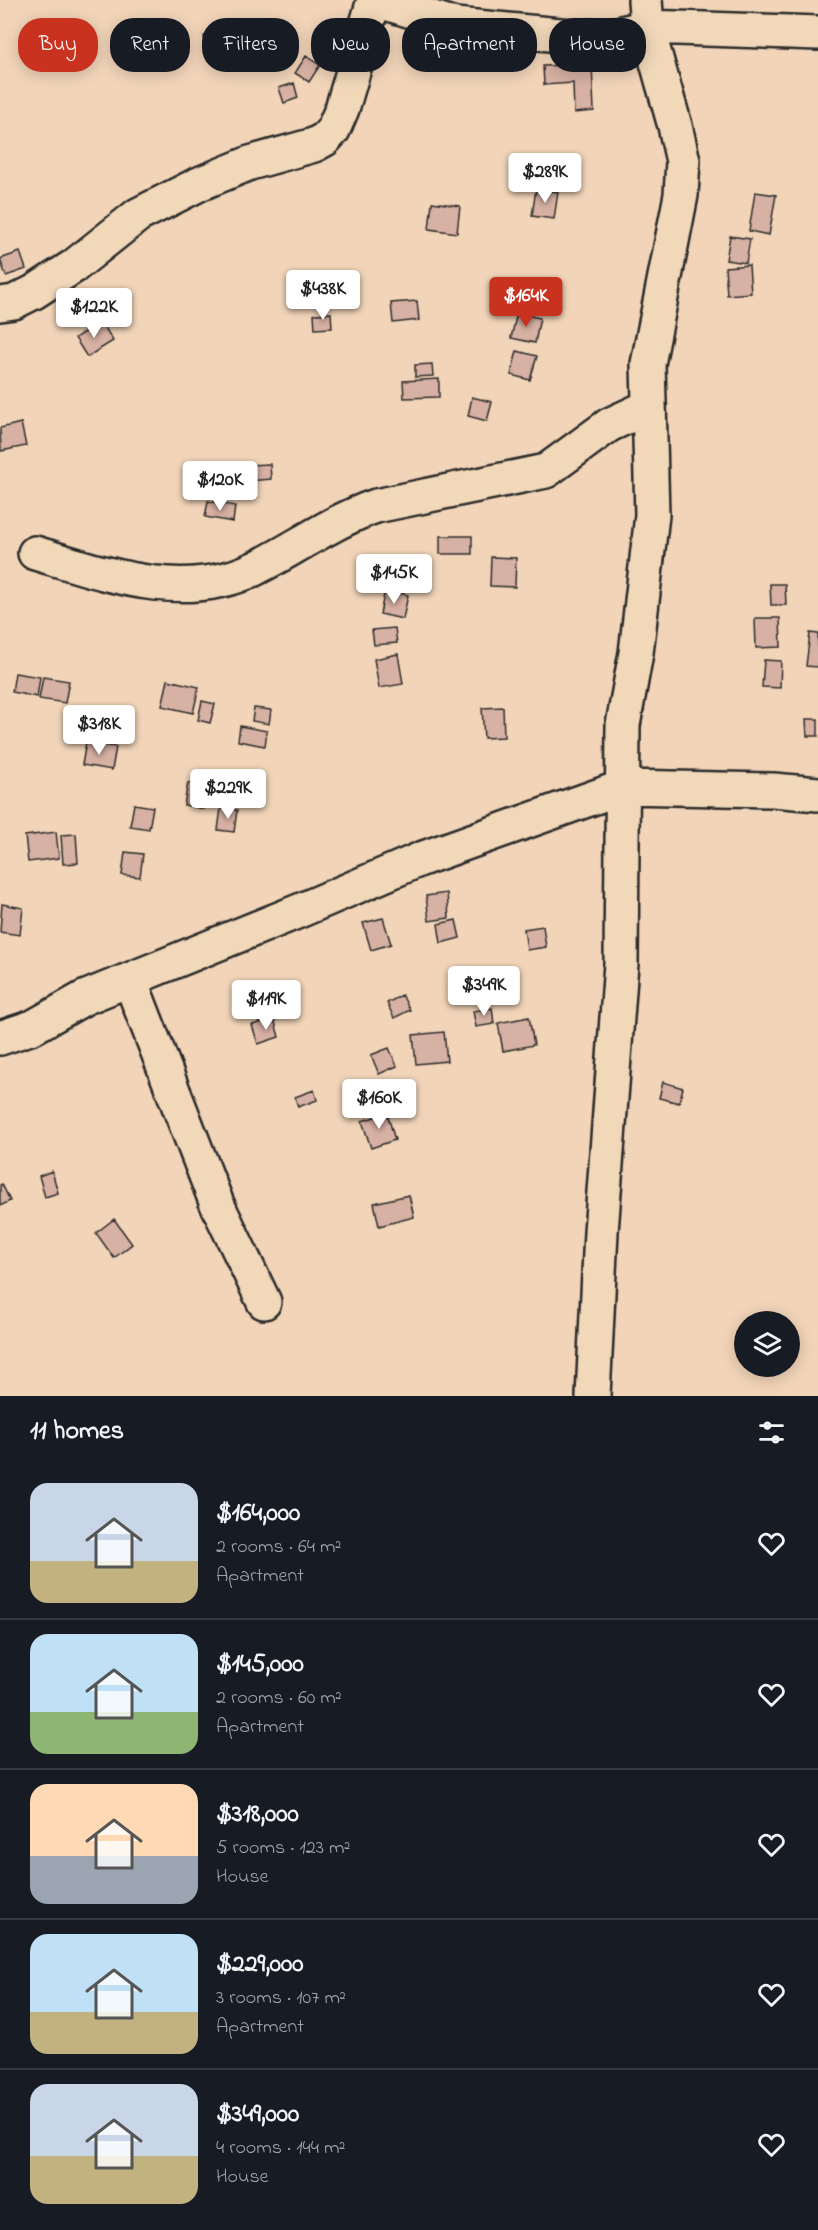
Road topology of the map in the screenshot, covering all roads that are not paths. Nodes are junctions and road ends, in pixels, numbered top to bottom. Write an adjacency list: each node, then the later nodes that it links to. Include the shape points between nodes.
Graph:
1 (375, 0): 2 (street, via 455,25 580,37 613,35); 4 (street, via 342,109 325,139 250,162 199,184 138,215 34,292)
2 (646, 14): 3 (street); 5 (street, via 683,161 681,195 648,364)
3 (818, 33)
4 (0, 304)
5 (648, 407): 6 (street, via 609,425 546,471 353,513 252,570 220,581 195,586 162,584 116,577); 7 (street, via 652,515 636,653 623,725)
6 (35, 553)
7 (623, 787): 8 (street); 9 (street, via 421,859); 12 (street, via 621,964)
8 (818, 794)
9 (130, 980): 10 (street, via 84,998 33,1027); 11 (street, via 217,1204)
10 (0, 1038)
11 (264, 1302)
12 (593, 1396)

